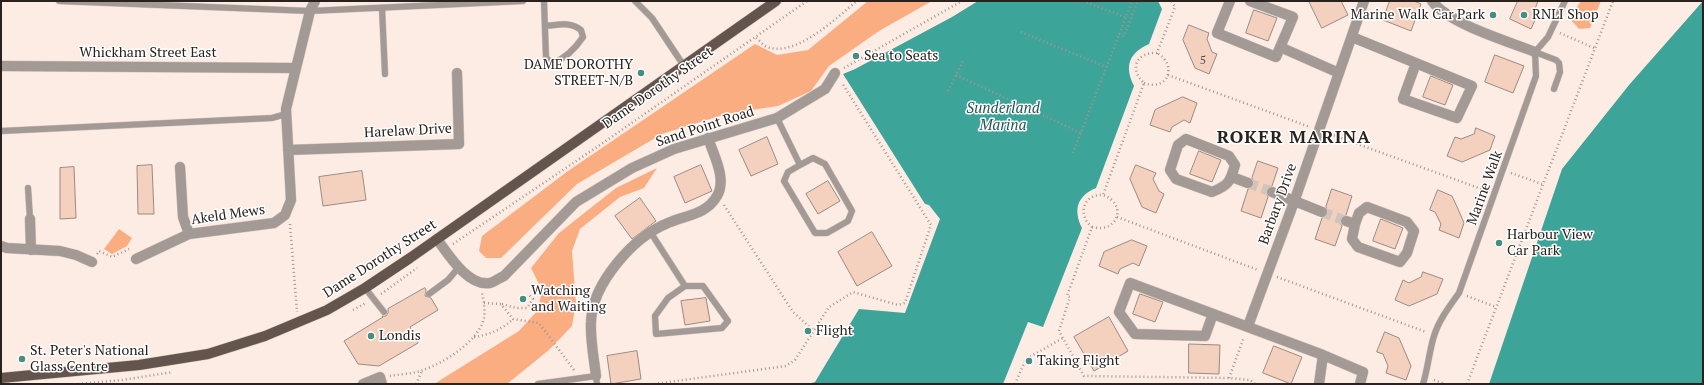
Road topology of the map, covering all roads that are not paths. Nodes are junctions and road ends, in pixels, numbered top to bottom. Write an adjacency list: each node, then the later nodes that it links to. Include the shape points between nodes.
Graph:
1 (59, 1): 13 (lane)
2 (315, 1): 13 (street, Akeld Mews)
3 (524, 1): 12 (lane)
4 (544, 1): 14 (lane)
5 (635, 1): 20 (lane, via 652,18)
6 (1230, 1): 16 (street, via 1217,33 1276,57)
7 (1250, 1): 16 (street, via 1293,17)
8 (1364, 1): 15 (street, Barbary Drive)
9 (1432, 1): 17 (street, via 1437,8 1461,22)
10 (1565, 1): 17 (lane, via 1552,30)
11 (773, 2): 20 (main road, Dame Dorothy Street)
12 (382, 8): 13 (lane); 25 (lane)
13 (310, 11): 21 (street, Akeld Mews)
14 (545, 26): 14 (lane, via 566,23 575,25 581,30 583,38 570,54 553,63 546,58)
15 (1352, 37): 18 (street); 24 (street, Barbary Drive)
16 (1280, 47): 24 (street)
17 (1534, 52): 26 (lane, via 1559,63 1560,72); 64 (lane, Marine Walk, via 1536,76 1459,293 1443,315 1434,335)
18 (1416, 63): 18 (street, via 1472,86 1457,118 1403,99)
19 (1, 66): 21 (street, Whickham Street East)
20 (684, 66): 44 (main road, Dame Dorothy Street)
21 (295, 68): 27 (street, Akeld Mews)
22 (457, 73): 31 (street, Harelaw Drive, via 459,144)
23 (835, 73): 28 (street, Sand Point Road, via 825,89)
24 (1339, 73): 38 (street, Barbary Drive)
25 (385, 74)
26 (1554, 89)
27 (286, 114): 29 (lane, via 272,118); 31 (street, Akeld Mews)
28 (777, 118): 30 (street, Sand Point Road); 32 (lane)
29 (1, 131)
30 (708, 138): 43 (street, via 719,168 721,183 718,195 711,205 699,213 667,223); 49 (street, Sand Point Road, via 674,149 632,168 576,202 504,276 491,283 480,283)
31 (288, 150): 42 (street, Akeld Mews, via 291,200 285,214 274,223)
32 (800, 165): 32 (lane, via 813,158 825,164 852,211 848,222 827,234 815,233 784,181 788,172)
33 (180, 167): 42 (street, via 183,217)
34 (1232, 177): 34 (street, via 1225,186 1212,192 1176,179 1170,170 1178,145 1186,140 1229,156 1235,164); 35 (street)
35 (1248, 183)
36 (28, 188): 40 (lane)
37 (1272, 192): 38 (street)
38 (1294, 202): 39 (street); 55 (street, Barbary Drive)
39 (1322, 212)
40 (30, 219): 46 (street)
41 (1351, 222): 41 (street, via 1367,207 1407,222 1414,231 1407,253 1400,262 1358,248 1352,239)
42 (189, 234): 47 (street, Akeld Mews)
43 (651, 234): 50 (lane); 58 (street, via 631,247 616,264 597,295 590,322)
44 (437, 239): 49 (street); 51 (main road, Dame Dorothy Street)
45 (1, 246): 46 (street)
46 (31, 250): 48 (street, via 60,251)
47 (136, 259)
48 (92, 262)
49 (459, 267): 52 (lane, via 448,280)
50 (685, 286): 50 (lane, via 703,286 728,321 722,328 656,334 655,316 668,298)
51 (365, 288): 53 (lane); 57 (main road, Dame Dorothy Street, via 327,310 265,336 208,354 139,365)
52 (429, 294)
53 (384, 312)
54 (1213, 314): 54 (street, via 1205,336 1135,334 1120,312 1130,283); 55 (street)
55 (1248, 326): 56 (street)
56 (1323, 355): 62 (street); 63 (street, via 1363,372)
57 (1, 378)
58 (597, 380): 61 (lane, via 581,378)
59 (381, 381): 60 (street)
60 (363, 384)
61 (538, 384)
62 (1319, 384)
63 (1360, 384)
64 (1423, 384)

